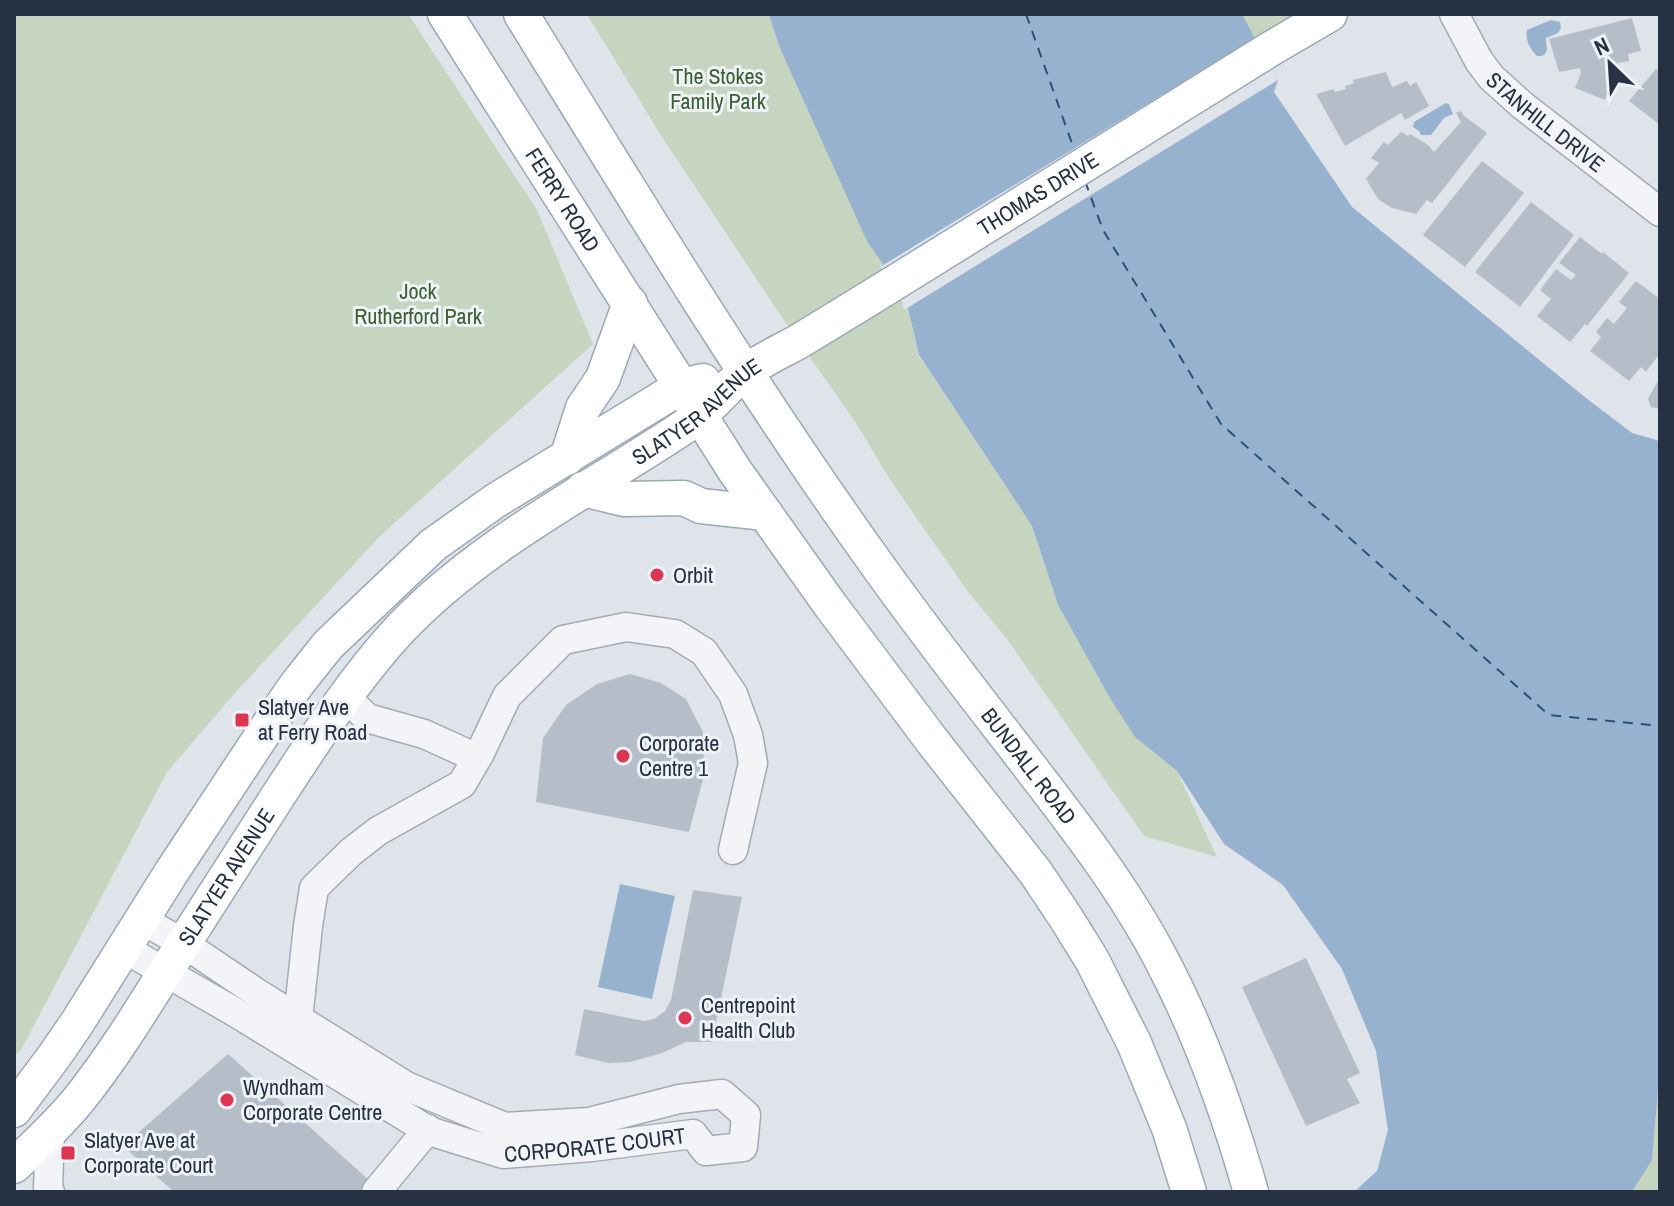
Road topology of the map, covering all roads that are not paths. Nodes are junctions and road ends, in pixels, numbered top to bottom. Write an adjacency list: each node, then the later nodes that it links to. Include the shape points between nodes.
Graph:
1 (445, 14): 6 (main road, FERRY ROAD)
2 (521, 14): 7 (main road)
3 (1330, 14): 7 (main road, THOMAS DRIVE)
4 (1454, 14): 5 (street, STANHILL DRIVE, via 1491,77)
5 (1660, 212)
6 (630, 303): 8 (main road, FERRY ROAD); 10 (main road, via 603,378 583,408)
7 (744, 373): 8 (main road, SLATYER AVENUE); 9 (main road, SLATYER AVENUE); 27 (main road, BUNDALL ROAD, via 871,557 1071,819 1134,912 1192,1024)
8 (682, 386): 9 (main road); 10 (main road, SLATYER AVENUE)
9 (700, 416): 11 (main road, SLATYER AVENUE); 12 (main road)
10 (567, 458): 16 (main road, SLATYER AVENUE, via 433,545 328,645 270,723)
11 (583, 489): 12 (main road, via 624,499 684,498 701,506); 13 (main road, SLATYER AVENUE, via 445,587 367,666)
12 (765, 513): 26 (main road, via 1036,873 1079,939 1134,1043)
13 (345, 696): 14 (street, via 367,718 424,734); 17 (main road, SLATYER AVENUE)
14 (477, 758): 15 (street, via 507,696 563,640 626,627 675,634 704,652 733,694 748,735 753,763); 19 (street, via 462,784 378,831 314,888)
15 (733, 850)
16 (134, 934): 17 (street, CORPORATE COURT); 18 (street, CORPORATE COURT); 20 (main road, SLATYER AVENUE)
17 (183, 943): 18 (main road, SLATYER AVENUE); 19 (street, CORPORATE COURT)
18 (166, 973): 21 (street, CORPORATE COURT); 22 (main road, SLATYER AVENUE, via 80,1099)
19 (298, 1019): 21 (street, CORPORATE COURT, via 406,1086 505,1127 589,1122 722,1094 746,1115 743,1147 706,1151 693,1134 503,1154)
20 (14, 1110)
21 (428, 1129): 25 (street)
22 (50, 1133): 23 (main road, SLATYER AVENUE); 24 (street)
23 (14, 1166)
24 (50, 1192)
25 (376, 1192)
26 (1189, 1192)
27 (1251, 1192)

